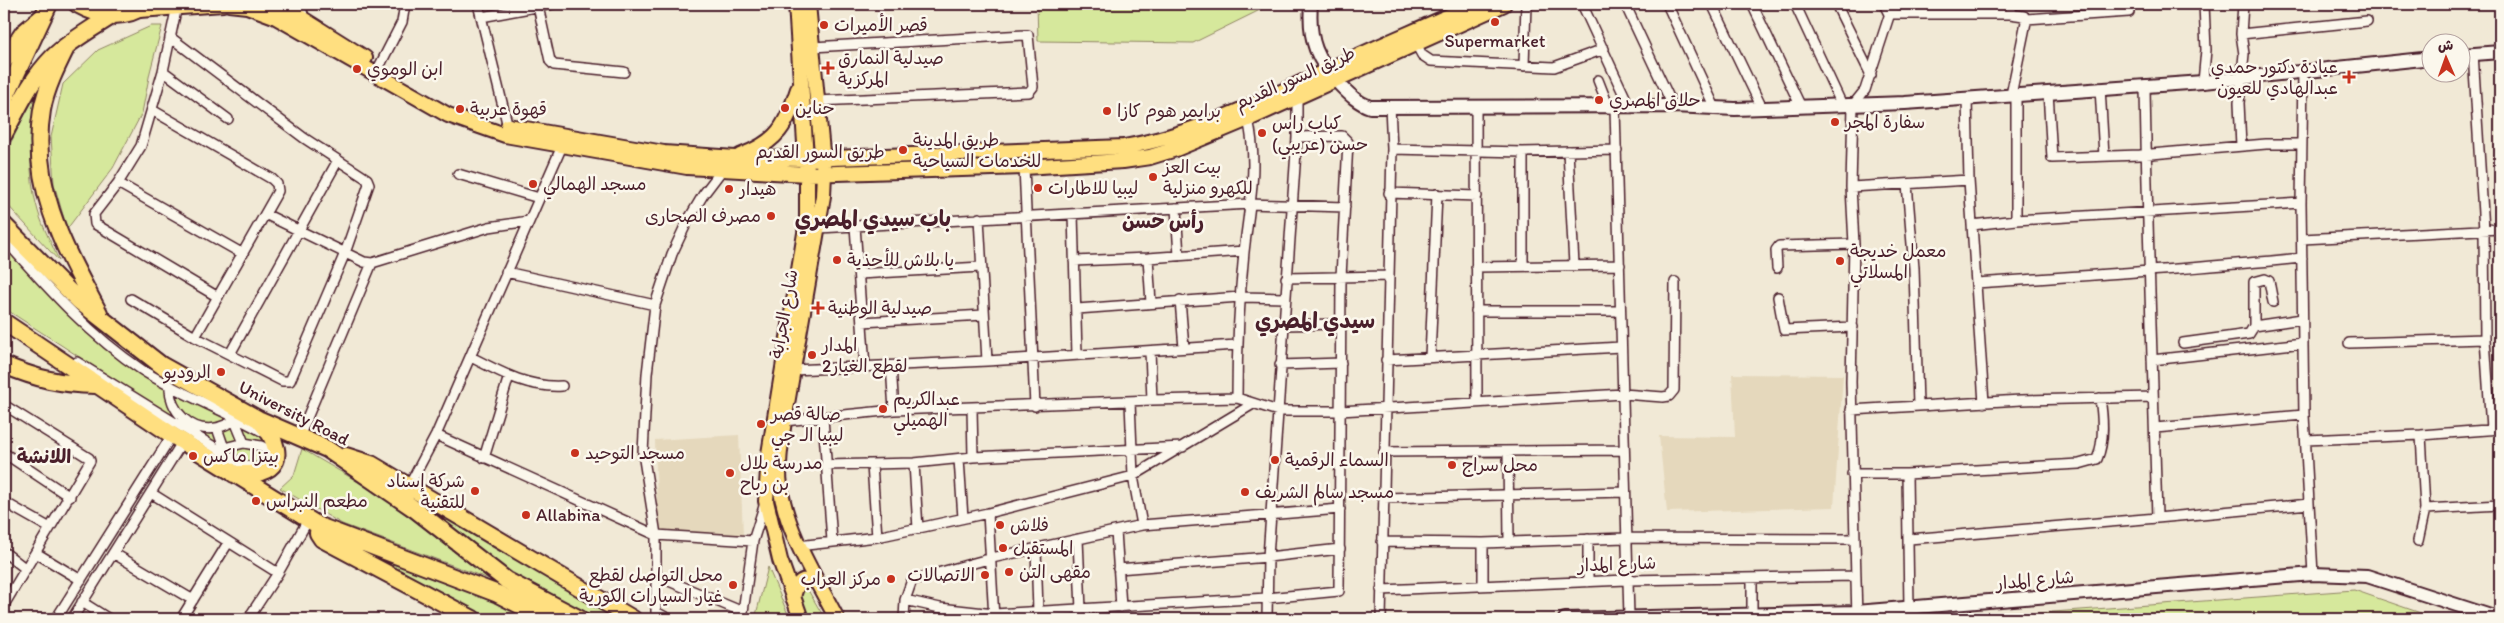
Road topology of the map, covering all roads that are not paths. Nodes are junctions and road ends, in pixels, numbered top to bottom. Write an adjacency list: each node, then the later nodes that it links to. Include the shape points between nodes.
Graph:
1 (78, 4): 34 (highway, via 91,12)
2 (224, 4): 27 (main road)
3 (229, 4): 38 (main road, طريق السور القديم, via 261,10)
4 (279, 4): 38 (main road, طريق السور القديم)
5 (300, 4): 38 (street)
6 (405, 4): 50 (street, via 402,22)
7 (478, 4): 35 (street)
8 (552, 4): 28 (street)
9 (796, 4): 58 (main road, شارع الجرابة)
10 (808, 4): 43 (main road, شارع الجرابة)
11 (1312, 4): 54 (street, via 1316,52)
12 (1472, 4): 54 (main road, طريق السور القديم)
13 (1504, 4): 41 (main road, طريق السور القديم)
14 (1526, 4): 49 (street)
15 (1582, 4): 44 (street)
16 (1625, 4): 72 (street)
17 (1667, 4): 76 (street)
18 (1712, 4): 77 (street)
19 (1752, 4): 73 (street)
20 (1795, 4): 69 (street)
21 (1836, 4): 55 (street)
22 (1884, 4): 32 (street)
23 (1893, 4): 32 (street)
24 (2012, 4): 33 (street)
25 (2204, 4): 59 (street, via 2206,50)
26 (2243, 4): 39 (street)
27 (177, 6): 29 (main road); 40 (street)
28 (538, 6): 35 (street); 52 (street, via 550,61 554,65)
29 (143, 7): 34 (highway)
30 (47, 10): 48 (highway, via 23,33); 65 (highway)
31 (2129, 12): 36 (street)
32 (1889, 14): 33 (street); 55 (street)
33 (2010, 14): 36 (street)
34 (113, 15): 42 (highway)
35 (481, 17): 81 (street)
36 (2026, 19): 64 (street)
37 (2367, 22): 39 (street)
38 (301, 24): 50 (main road, طريق السور القديم); 85 (main road, طريق السور القديم, via 448,115 504,135)
39 (2241, 34): 56 (street)
40 (170, 37): 51 (street); 97 (street)
41 (1416, 44): 49 (street, via 1431,61); 54 (main road, طريق السور القديم)
42 (67, 46): 82 (highway, via 42,70); 169 (highway, via 42,110 41,165 45,192 60,238)
43 (812, 48): 68 (main road, شارع الجرابة); 68 (street, via 1024,34 1028,35 1033,87 1029,92)
44 (1604, 49): 49 (street, via 1554,67); 75 (street)
45 (2500, 52): 46 (street)
46 (2472, 54)
47 (2422, 59): 53 (street)
48 (4, 61)
49 (1524, 66)
50 (379, 67): 81 (main road, طريق السور القديم, via 449,108)
51 (163, 71): 78 (street); 79 (street)
52 (624, 72)
53 (2303, 72): 56 (street); 84 (street)
54 (1331, 75): 66 (main road, طريق السور القديم); 70 (street, via 1363,105); 96 (main road, طريق السور القديم, via 1153,142 1091,149)
55 (1871, 75): 69 (street, via 1865,90)
56 (2242, 77): 59 (street); 86 (street, via 2239,103)
57 (1598, 80): 74 (street)
58 (801, 82): 94 (main road, via 785,124 777,135 766,144); 95 (main road, شارع الجرابة)
59 (2203, 82): 61 (street)
60 (2470, 82): 129 (street)
61 (2144, 85): 62 (street); 92 (street)
62 (2100, 88): 63 (street); 93 (street)
63 (2048, 92): 64 (street); 93 (street, via 2052,158)
64 (2013, 95): 67 (street); 121 (street)
65 (5, 97)
66 (1297, 97): 80 (main road, طريق السور القديم); 83 (street)
67 (1967, 99): 69 (street); 103 (street)
68 (816, 101): 96 (main road, شارع الجرابة)
69 (1847, 105): 73 (street); 106 (street)
70 (1390, 106): 71 (street); 87 (street)
71 (1476, 106): 74 (street); 89 (street)
72 (1673, 106): 75 (street); 76 (street)
73 (1801, 107): 77 (street)
74 (1612, 108): 75 (street); 88 (street)
75 (1630, 108)
76 (1715, 108): 77 (street)
77 (1762, 108)
78 (152, 110): 104 (street, via 141,146); 117 (street, via 272,179 278,191)
79 (228, 118)
80 (1248, 119): 98 (main road, طريق السور القديم, via 1150,157); 112 (street, via 1255,154)
81 (508, 127): 94 (main road, طريق السور القديم, via 664,153)
82 (4, 134)
83 (1297, 137): 113 (street); 114 (street, via 1346,138)
84 (2302, 144): 86 (street); 111 (street)
85 (562, 146): 99 (main road, طريق السور القديم); 110 (street)
86 (2241, 146): 92 (street)
87 (1392, 149): 89 (street); 107 (street)
88 (1617, 150): 91 (street); 143 (street)
89 (1476, 151): 90 (street); 109 (street)
90 (1523, 152): 91 (street); 141 (street)
91 (1568, 152): 142 (street)
92 (2146, 154): 93 (street); 116 (street)
93 (2104, 156)
94 (735, 158): 95 (main road, طريق السور القديم)
95 (806, 159): 96 (main road, طريق السور القديم); 101 (main road, شارع الجرابة)
96 (823, 159): 102 (main road, شارع الجرابة)
97 (337, 162): 128 (street); 134 (street, via 369,182)
98 (1024, 167): 102 (main road, طريق السور القديم); 119 (street)
99 (722, 170): 101 (main road, طريق السور القديم); 163 (street, via 687,222)
100 (458, 174): 110 (street)
101 (807, 174): 102 (main road, طريق السور القديم); 262 (main road, شارع الجرابة, via 807,221 769,454)
102 (824, 174): 126 (main road, شارع الجرابة)
103 (1969, 180): 105 (street); 124 (street)
104 (118, 183): 135 (street); 156 (street, via 94,214 95,224)
105 (1907, 184): 106 (street); 216 (street, via 1914,268)
106 (1851, 187): 132 (street)
107 (1390, 193): 108 (street); 150 (street)
108 (1438, 194): 109 (street); 190 (street)
109 (1476, 196): 145 (street)
110 (539, 198): 122 (street)
111 (2301, 203): 116 (street); 131 (street)
112 (1250, 204): 113 (street); 115 (street); 133 (street)
113 (1292, 206): 114 (street); 152 (street)
114 (1345, 207): 151 (street)
115 (1176, 208): 118 (street); 136 (street)
116 (2149, 212): 121 (street); 148 (street)
117 (266, 214): 128 (street); 135 (street)
118 (1073, 214): 119 (street); 139 (street)
119 (1026, 217): 120 (street); 191 (street)
120 (979, 218): 125 (street); 144 (street)
121 (2016, 220): 124 (street)
122 (529, 221): 140 (street, via 489,227); 147 (street)
123 (4, 225): 169 (highway, University Road, via 79,301)
124 (1972, 225): 154 (street)
125 (855, 226): 126 (street); 149 (street)
126 (819, 228): 200 (main road, شارع الجرابة)
127 (2500, 229): 129 (street)
128 (299, 230): 134 (street); 186 (street)
129 (2484, 230): 131 (street); 178 (street)
130 (4, 239): 203 (street, via 91,331 142,370)
131 (2302, 239): 138 (street)
132 (1854, 244): 146 (street, via 1780,246 1776,250); 176 (street)
133 (1244, 251): 136 (street); 155 (street)
134 (345, 253): 140 (street); 186 (street, via 290,381 282,382)
135 (243, 254): 156 (street)
136 (1179, 256): 137 (street)
137 (1148, 258): 139 (street); 162 (street)
138 (2302, 258): 148 (street); 170 (street)
139 (1074, 261): 164 (street)
140 (372, 263): 232 (street)
141 (1523, 265): 142 (street); 145 (street)
142 (1574, 265): 143 (street)
143 (1620, 265): 166 (street)
144 (981, 267): 149 (street); 168 (street)
145 (1476, 267): 165 (street)
146 (1777, 268)
147 (506, 272): 163 (street); 189 (street)
148 (2148, 272): 154 (street); 193 (street)
149 (859, 274): 172 (street)
150 (1387, 276): 151 (street); 192 (street)
151 (1341, 277): 152 (street); 173 (street)
152 (1286, 278): 158 (street)
153 (1675, 282): 205 (street, via 1674,390 1663,397)
154 (1976, 283): 212 (street)
155 (1240, 296): 158 (street); 160 (street); 182 (street)
156 (218, 297): 177 (street)
157 (131, 298): 177 (street)
158 (1284, 298): 174 (street)
159 (1778, 298): 176 (street, via 1784,330)
160 (1180, 300): 162 (street); 184 (street)
161 (2273, 302): 175 (street, via 2269,281 2254,282)
162 (1151, 303): 164 (street)
163 (655, 305): 277 (street, via 646,374 643,454)
164 (1077, 308): 188 (street)
165 (1476, 311): 166 (street); 187 (street)
166 (1620, 312): 183 (street)
167 (4, 313): 240 (street, via 50,345)
168 (984, 316): 172 (street); 194 (street)
169 (102, 318): 226 (highway, University Road, via 161,365)
170 (2302, 319): 175 (street); 181 (street)
171 (4, 322): 202 (highway)
172 (862, 322): 199 (street)
173 (1341, 324): 174 (street); 195 (street)
174 (1283, 325): 197 (street)
175 (2254, 326): 179 (street, via 2249,334)
176 (1853, 327): 220 (street)
177 (195, 337): 186 (street)
178 (2485, 339): 180 (street); 230 (street)
179 (2183, 343)
180 (2349, 343)
181 (2302, 344): 193 (street); 223 (street)
182 (1237, 345): 184 (street); 207 (street)
183 (1621, 347): 187 (street); 205 (street)
184 (1184, 348): 185 (street)
185 (1150, 350): 188 (street); 209 (street)
186 (230, 354)
187 (1476, 354): 190 (street); 210 (street)
188 (1077, 355): 191 (street)
189 (471, 357): 201 (street); 231 (street)
190 (1430, 357): 192 (street)
191 (1033, 358): 194 (street); 215 (street)
192 (1386, 360): 219 (street)
193 (2152, 360): 206 (street)
194 (987, 361): 198 (street)
195 (1341, 363): 197 (street); 222 (street)
196 (4, 365): 202 (highway, via 54,383)
197 (1280, 365): 221 (street)
198 (891, 366): 199 (street); 218 (street)
199 (865, 367): 200 (street)
200 (793, 370): 227 (main road, شارع الجرابة)
201 (508, 376): 204 (street, via 536,385); 247 (street)
202 (96, 385): 234 (highway)
203 (170, 386): 225 (street); 228 (street, via 171,398 183,419 201,427)
204 (562, 386)
205 (1623, 394): 210 (street); 241 (street)
206 (2153, 397): 208 (street); 229 (street)
207 (1236, 398): 209 (street); 213 (street)
208 (2100, 398): 212 (street); 254 (street, via 2103,416 2101,449 2096,459 2079,464)
209 (1152, 400): 211 (street)
210 (1477, 401): 219 (street)
211 (1130, 402): 215 (street); 239 (street)
212 (1984, 403): 216 (street)
213 (1253, 404): 221 (street); 237 (street)
214 (4, 405): 260 (street, via 90,459)
215 (1035, 406): 217 (street)
216 (1918, 406): 220 (street)
217 (972, 408): 218 (street); 246 (street)
218 (894, 410): 224 (street)
219 (1386, 410): 222 (street); 244 (street)
220 (1851, 410): 253 (street)
221 (1278, 411): 222 (street); 269 (street)
222 (1340, 411): 266 (street)
223 (2304, 415): 229 (street); 235 (street)
224 (823, 418): 227 (street); 250 (street)
225 (235, 420): 228 (street); 236 (street); 245 (street, via 268,436)
226 (258, 420): 232 (highway, University Road); 245 (highway, via 274,438)
227 (784, 421): 291 (main road, شارع الجرابة, via 780,484)
228 (217, 428): 240 (street)
229 (2155, 428): 271 (street)
230 (2496, 429): 233 (street)
231 (436, 435): 247 (street); 256 (street)
232 (299, 436): 238 (highway, University Road)
233 (2421, 436): 235 (street); 267 (street)
234 (177, 438): 252 (highway); 258 (street); 306 (street)
235 (2306, 440): 264 (street)
236 (244, 443): 240 (street); 245 (street, via 261,446)
237 (1186, 447): 239 (street); 255 (street)
238 (328, 449): 256 (highway, via 372,464); 335 (highway, University Road, via 416,510 506,580)
239 (1132, 449): 246 (street); 255 (street)
240 (223, 450): 245 (street, via 252,468 264,466)
241 (1624, 450): 242 (street); 257 (street)
242 (1508, 451): 244 (street); 259 (street)
243 (4, 452): 260 (street)
244 (1384, 452): 261 (street)
245 (275, 454): 252 (highway, via 271,466 262,472)
246 (973, 457): 248 (street)
247 (484, 458): 277 (street)
248 (959, 459): 249 (street); 270 (street)
249 (914, 463): 251 (street); 275 (street)
250 (826, 465): 251 (street); 284 (street)
251 (872, 465): 278 (street)
252 (234, 474): 272 (highway)
253 (1852, 474): 254 (street); 282 (street)
254 (1907, 474): 283 (street)
255 (1133, 476): 268 (street); 273 (street)
256 (409, 486): 336 (highway)
257 (1625, 492): 259 (street); 279 (street)
258 (151, 494): 289 (street); 296 (street)
259 (1509, 494): 261 (street); 288 (street)
260 (70, 497): 274 (street)
261 (1383, 498): 287 (street)
262 (766, 501): 286 (street); 312 (main road, شارع الجرابة, via 772,532)
263 (4, 502): 274 (street)
264 (2309, 504): 271 (street); 302 (street)
265 (2500, 505): 267 (street)
266 (1340, 509): 269 (street); 293 (street)
267 (2425, 509): 285 (street)
268 (988, 513): 270 (street); 297 (street)
269 (1271, 515): 273 (street); 298 (street)
270 (963, 518): 275 (street)
271 (2157, 518): 283 (street)
272 (313, 523): 301 (street); 333 (highway, via 322,539); 334 (highway, via 498,594)
273 (1142, 525): 276 (street)
274 (50, 528): 295 (street)
275 (918, 529): 278 (street)
276 (1116, 531): 280 (street); 300 (street)
277 (656, 535): 286 (street); 303 (street)
278 (877, 537): 284 (street)
279 (1625, 538): 281 (street); 282 (street); 307 (street)
280 (1078, 539): 292 (street); 320 (street)
281 (1588, 539): 288 (street); 308 (street)
282 (1854, 539): 304 (street)
283 (1909, 540): 319 (street)
284 (832, 541): 291 (street)
285 (2418, 541)
286 (752, 542): 324 (street)
287 (1382, 542): 290 (street); 311 (street)
288 (1509, 542): 290 (street)
289 (228, 543): 301 (street); 314 (street)
290 (1483, 543): 310 (street)
291 (798, 546): 309 (main road, شارع الجرابة)
292 (1036, 548): 297 (street); 321 (street)
293 (1340, 549): 298 (street); 313 (street, via 1338,592)
294 (4, 552): 299 (street)
295 (36, 553): 299 (street); 306 (street)
296 (113, 553): 314 (street); 316 (street)
297 (992, 558): 315 (street, via 912,580); 326 (street)
298 (1268, 558): 300 (street); 313 (street)
299 (26, 569): 317 (street)
300 (1118, 569): 318 (street)
301 (278, 573): 332 (street)
302 (2313, 574): 319 (street, شارع المدار); 344 (street, شارع المدار, via 2367,576)
303 (657, 576): 323 (street); 324 (street)
304 (1856, 576): 305 (street, شارع المدار); 325 (street)
305 (1752, 578): 307 (street, شارع المدار); 322 (street)
306 (81, 580): 328 (street)
307 (1627, 580): 308 (street, شارع المدار); 327 (street)
308 (1588, 582): 310 (street, شارع المدار)
309 (818, 583): 312 (main road, via 803,579 797,584); 339 (main road, شارع الجرابة)
310 (1483, 585): 311 (street, شارع المدار)
311 (1381, 590): 342 (street)
312 (793, 598): 338 (main road, شارع الجرابة)
313 (1267, 598): 318 (street); 341 (street)
314 (193, 600): 331 (street)
315 (905, 600): 326 (street); 340 (street)
316 (82, 602): 329 (street); 330 (street)
317 (4, 603)
318 (1121, 607): 320 (street)
319 (1909, 608): 325 (street, شارع المدار)
320 (1081, 610): 321 (street)
321 (1038, 612): 326 (street)
322 (1752, 615): 325 (street, شارع المدار); 327 (street, شارع المدار)
323 (656, 616): 337 (street)
324 (742, 616)
325 (1856, 616)
326 (994, 617)
327 (1628, 617): 343 (street, شارع المدار)
328 (56, 619)
329 (72, 619)
330 (109, 619)
331 (181, 619)
332 (248, 619)
333 (472, 619)
334 (547, 619)
335 (580, 619)
336 (633, 619)
337 (669, 619)
338 (801, 619)
339 (837, 619)
340 (904, 619)
341 (1267, 619)
342 (1381, 619)
343 (1565, 619)
344 (2500, 619)

